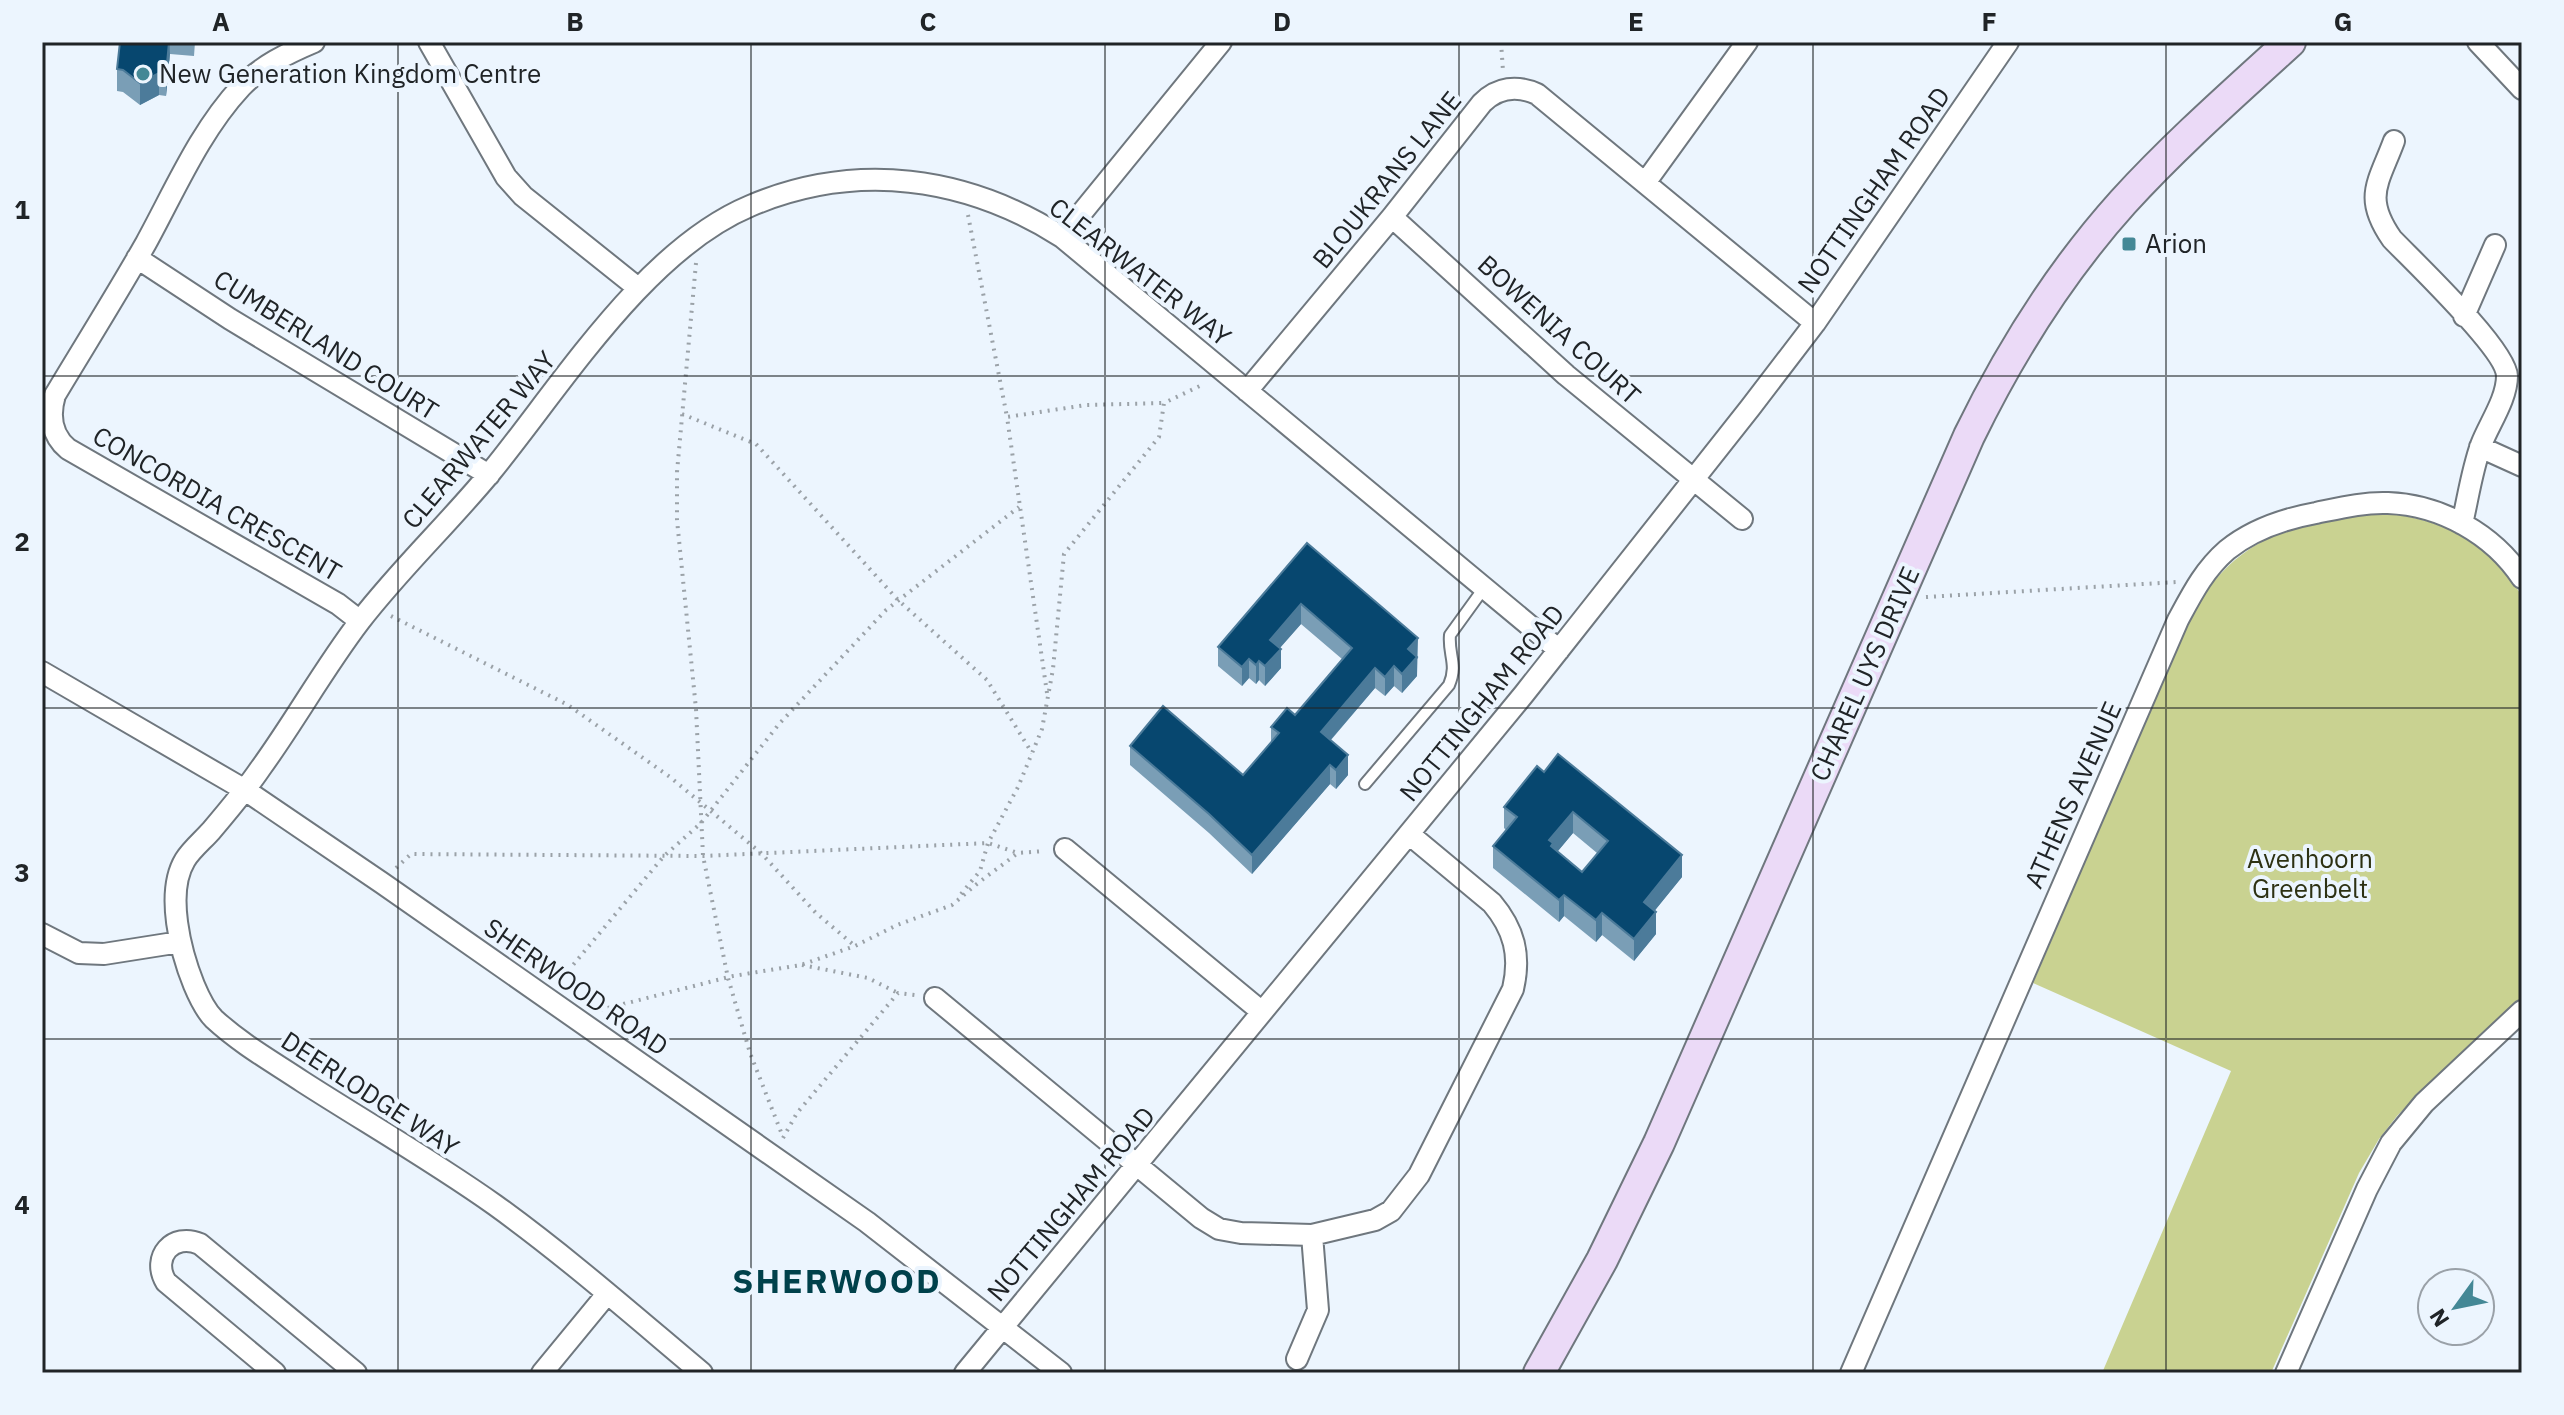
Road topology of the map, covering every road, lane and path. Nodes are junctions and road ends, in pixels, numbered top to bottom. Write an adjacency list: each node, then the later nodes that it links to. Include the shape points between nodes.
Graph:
1 (314, 42): 9 (street, CONCORDIA CRESCENT)
2 (429, 42): 20 (street, via 506,177)
3 (1221, 42): 17 (street)
4 (1501, 42): 10 (path)
5 (1747, 42): 13 (street)
6 (2008, 42): 22 (street, NOTTINGHAM ROAD)
7 (2290, 42): 40 (main road, CHAREL UYS DRIVE, via 2159,164 2052,291 1988,397)
8 (2478, 42): 11 (street)
9 (288, 47): 19 (street, CONCORDIA CRESCENT, via 243,84 209,127)
10 (1504, 89): 13 (street, via 1537,94); 15 (street, BLOUKRANS LANE, via 1482,103)
11 (2522, 89)
12 (2394, 141): 21 (street, via 2376,189 2380,222)
13 (1645, 183): 22 (street)
14 (973, 194): 16 (street, CLEARWATER WAY, via 895,180 822,183 748,206); 17 (street, CLEARWATER WAY); 29 (path, via 966,205)
15 (1392, 217): 26 (street, BLOUKRANS LANE); 33 (street, BOWENIA COURT, via 1566,375)
16 (698, 235): 20 (street, CLEARWATER WAY); 28 (path)
17 (1062, 237): 25 (street, CLEARWATER WAY)
18 (2495, 245): 21 (street)
19 (137, 258): 32 (street, CUMBERLAND COURT); 42 (street, CONCORDIA CRESCENT, via 55,395 51,417 59,439 68,449 338,604)
20 (638, 288): 32 (street, CLEARWATER WAY)
21 (2464, 316): 23 (street)
22 (1815, 323): 33 (street, NOTTINGHAM ROAD)
23 (2497, 352): 24 (street); 30 (street, via 2505,366 2505,390)
24 (2522, 360)
25 (1226, 373): 26 (street, CLEARWATER WAY); 27 (path)
26 (1247, 391): 39 (street, CLEARWATER WAY)
27 (1164, 403): 29 (path, via 1086,405); 45 (path, via 1159,437 1064,554)
28 (682, 414): 41 (path, via 756,444); 49 (path, via 677,520)
29 (1007, 417): 34 (path)
30 (2480, 447): 31 (street); 36 (street)
31 (2522, 466)
32 (489, 475): 42 (street, CLEARWATER WAY)
33 (1693, 480): 35 (street, BOWENIA COURT); 43 (street, NOTTINGHAM ROAD)
34 (1019, 507): 41 (path); 45 (path)
35 (1742, 519)
36 (2462, 524): 37 (street, ATHENS AVENUE, via 2489,541); 38 (street, ATHENS AVENUE, via 2424,509 2388,503 2300,516 2246,537)
37 (2522, 578)
38 (2199, 580): 40 (path); 86 (street, ATHENS AVENUE)
39 (1484, 588): 43 (street, CLEARWATER WAY); 47 (lane, via 1450,635 1454,666 1449,685)
40 (1898, 599): 85 (main road, CHAREL UYS DRIVE, via 1659,1143)
41 (898, 600): 46 (path, via 987,680); 50 (path, via 779,724)
42 (366, 614): 48 (street, CLEARWATER WAY); 49 (path, via 568,705)
43 (1559, 650): 52 (street, NOTTINGHAM ROAD)
44 (42, 672): 48 (street, SHERWOOD ROAD)
45 (1048, 697): 46 (path)
46 (1032, 753): 53 (path)
47 (1365, 784)
48 (245, 790): 59 (street, SHERWOOD ROAD); 62 (street, DEERLODGE WAY, via 183,862 176,895)
49 (701, 802): 50 (path); 51 (path)
50 (711, 810): 51 (path); 55 (path)
51 (701, 823): 57 (path); 58 (path)
52 (1409, 834): 71 (street, NOTTINGHAM ROAD); 75 (street, via 1502,915 1517,957 1513,989 1406,1194 1375,1220)
53 (988, 843): 55 (path); 56 (path); 60 (path, via 980,871)
54 (1065, 849): 56 (path); 71 (street)
55 (761, 853): 58 (path); 63 (path)
56 (1018, 853): 60 (path)
57 (664, 856): 58 (path); 59 (path, via 411,854); 68 (path)
58 (703, 856): 65 (path)
59 (382, 883): 68 (street, SHERWOOD ROAD)
60 (952, 905): 63 (path)
61 (42, 934): 62 (street, via 79,953)
62 (180, 942): 76 (street, DEERLODGE WAY, via 210,1016 490,1202)
63 (855, 946): 64 (path)
64 (801, 965): 65 (path); 66 (path, via 868,978)
65 (728, 978): 70 (path); 72 (path)
66 (898, 993): 67 (path); 72 (path, via 797,1113)
67 (935, 998): 74 (street)
68 (548, 999): 73 (street, SHERWOOD ROAD)
69 (2522, 1011): 87 (street, via 2424,1103 2391,1143)
70 (594, 1012)
71 (1262, 1012): 74 (street, NOTTINGHAM ROAD)
72 (783, 1138): 73 (path)
73 (771, 1155): 77 (street, SHERWOOD ROAD)
74 (1137, 1164): 75 (street, via 1219,1229); 77 (street, NOTTINGHAM ROAD)
75 (1312, 1235): 78 (street, via 1318,1310)
76 (607, 1294): 81 (street); 82 (street, DEERLODGE WAY)
77 (1003, 1327): 83 (street, NOTTINGHAM ROAD); 84 (street, SHERWOOD ROAD)
78 (1297, 1359)
79 (275, 1373): 80 (street, via 166,1282 160,1268 169,1246 184,1240 200,1244)
80 (356, 1373)
81 (542, 1373)
82 (702, 1373)
83 (965, 1373)
84 (1061, 1373)
85 (1539, 1373)
86 (1851, 1373)
87 (2286, 1373)

